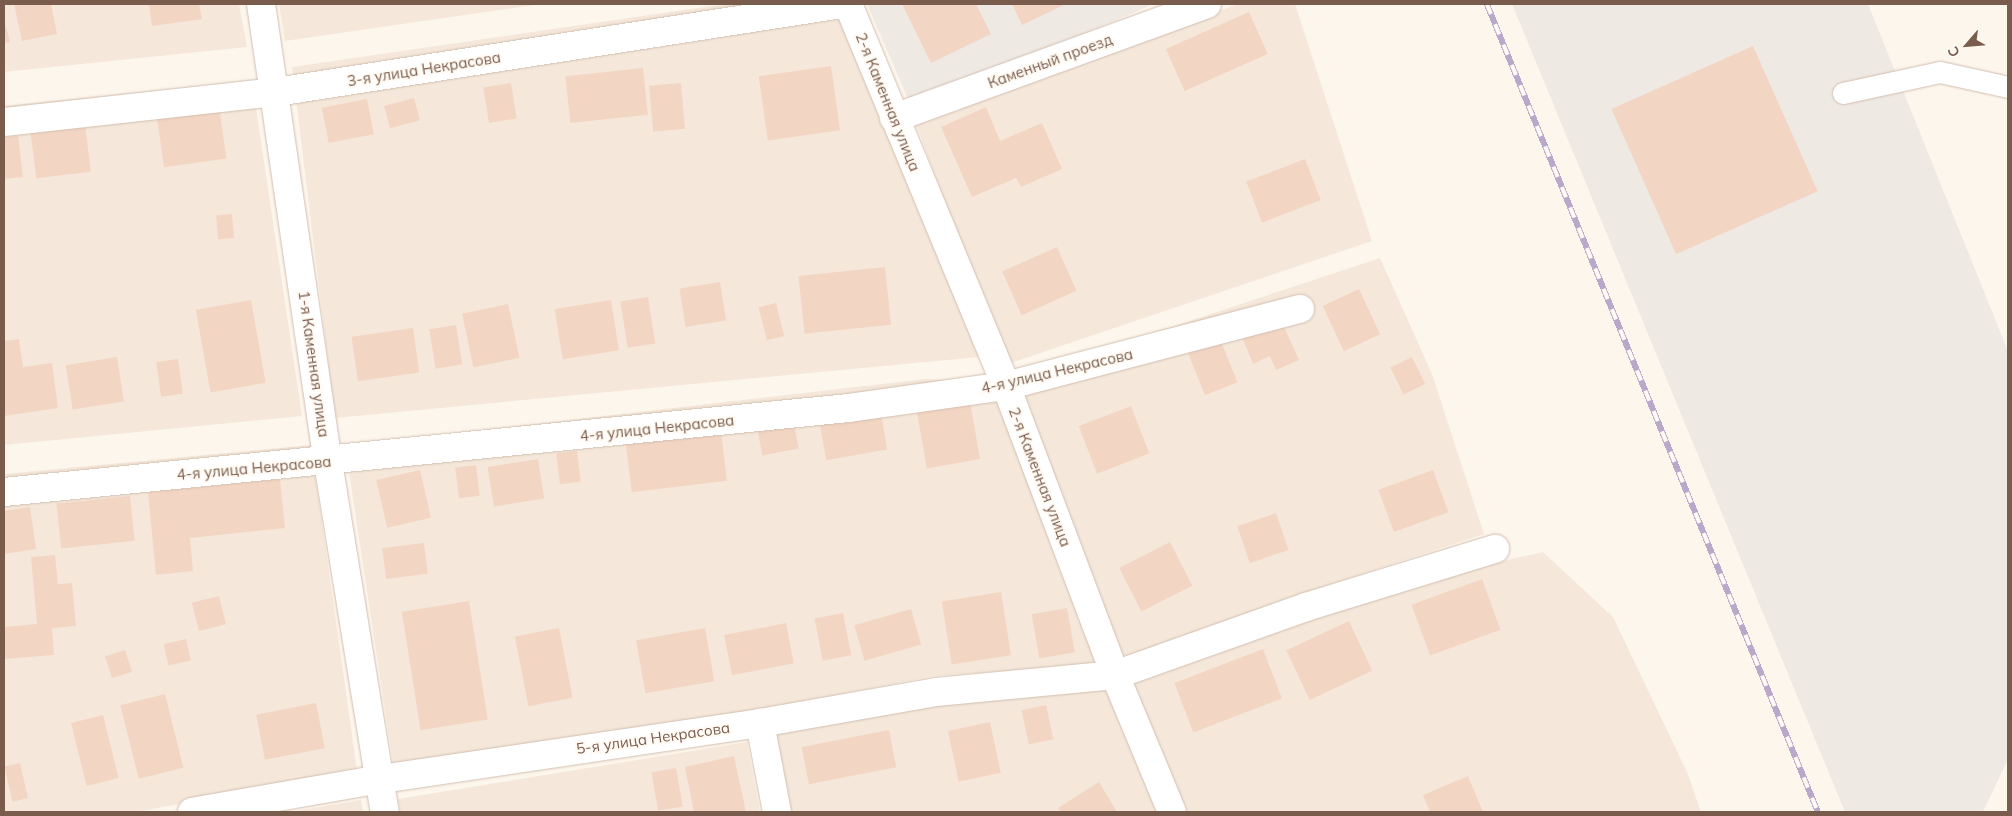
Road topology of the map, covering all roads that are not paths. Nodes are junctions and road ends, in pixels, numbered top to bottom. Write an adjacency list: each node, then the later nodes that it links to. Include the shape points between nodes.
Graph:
1 (261, 4): 6 (street, 1-я Каменная улица)
2 (842, 4): 6 (street, 3-я улица Некрасова)
3 (848, 4): 8 (street, 2-я Каменная улица)
4 (1207, 4): 8 (street, Каменный проезд)
5 (2008, 87): 7 (lane, via 1940,72)
6 (276, 92): 9 (street, 3-я улица Некрасова); 12 (street, 1-я Каменная улица)
7 (1843, 93)
8 (894, 118): 11 (street, 2-я Каменная улица)
9 (4, 122)
10 (1300, 309): 11 (street, 4-я улица Некрасова)
11 (1006, 386): 12 (street, 4-я улица Некрасова, via 849,408); 15 (street, 2-я Каменная улица)
12 (328, 462): 13 (street, 4-я улица Некрасова); 17 (street, 1-я Каменная улица)
13 (4, 492)
14 (1495, 549): 15 (street, 5-я улица Некрасова, via 1306,607)
15 (1115, 675): 16 (street, 5-я улица Некрасова, via 936,692); 21 (street, 2-я Каменная улица)
16 (760, 722): 17 (street, 5-я улица Некрасова); 20 (street)
17 (381, 779): 18 (street, 5-я улица Некрасова); 19 (street, 1-я Каменная улица)
18 (192, 812)
19 (385, 812)
20 (777, 812)
21 (1172, 812)

